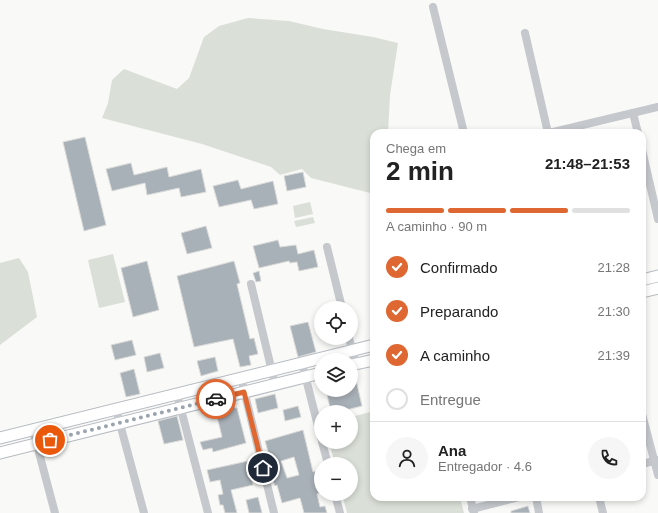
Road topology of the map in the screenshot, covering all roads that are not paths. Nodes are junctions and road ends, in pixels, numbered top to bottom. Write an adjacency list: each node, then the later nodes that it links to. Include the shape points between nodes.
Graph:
1 (433, 7): 5 (street)
2 (525, 33): 6 (street)
3 (658, 107): 4 (street)
4 (633, 113): 7 (street); 8 (street)
5 (463, 129)
6 (547, 129)
7 (565, 129)
8 (637, 129)
9 (646, 167): 10 (street)
10 (658, 219)
11 (327, 247): 17 (street)
12 (658, 276): 13 (street)
13 (646, 278)
14 (251, 284): 25 (street)
15 (658, 288): 16 (street)
16 (646, 291)
17 (340, 301)
18 (351, 345): 20 (street)
19 (370, 346): 20 (street)
20 (352, 350): 21 (street); 23 (street)
21 (352, 353)
22 (370, 361): 24 (street)
23 (302, 363): 25 (street); 27 (street)
24 (358, 364)
25 (272, 370): 28 (street); 29 (street)
26 (314, 375): 27 (street)
27 (306, 377): 29 (street); 34 (street)
28 (241, 378): 30 (street); 31 (street)
29 (275, 384): 30 (street)
30 (244, 392): 32 (street); 53 (street)
31 (177, 394): 32 (street); 33 (street)
32 (181, 408): 35 (street); 52 (street)
33 (116, 409): 35 (street); 37 (street)
34 (314, 410)
35 (120, 422): 39 (street); 51 (street)
36 (646, 427): 41 (street)
37 (33, 430): 38 (street); 39 (street)
38 (0, 438)
39 (36, 444): 40 (street); 50 (street)
40 (0, 453)
41 (656, 461): 42 (street); 43 (street)
42 (646, 463)
43 (658, 475)
44 (337, 501): 54 (street)
45 (471, 501): 49 (street)
46 (506, 501): 49 (street)
47 (537, 501): 55 (street)
48 (599, 501): 56 (street)
49 (473, 511)
50 (55, 513)
51 (144, 513)
52 (208, 513)
53 (274, 513)
54 (340, 513)
55 (540, 513)
56 (602, 513)

